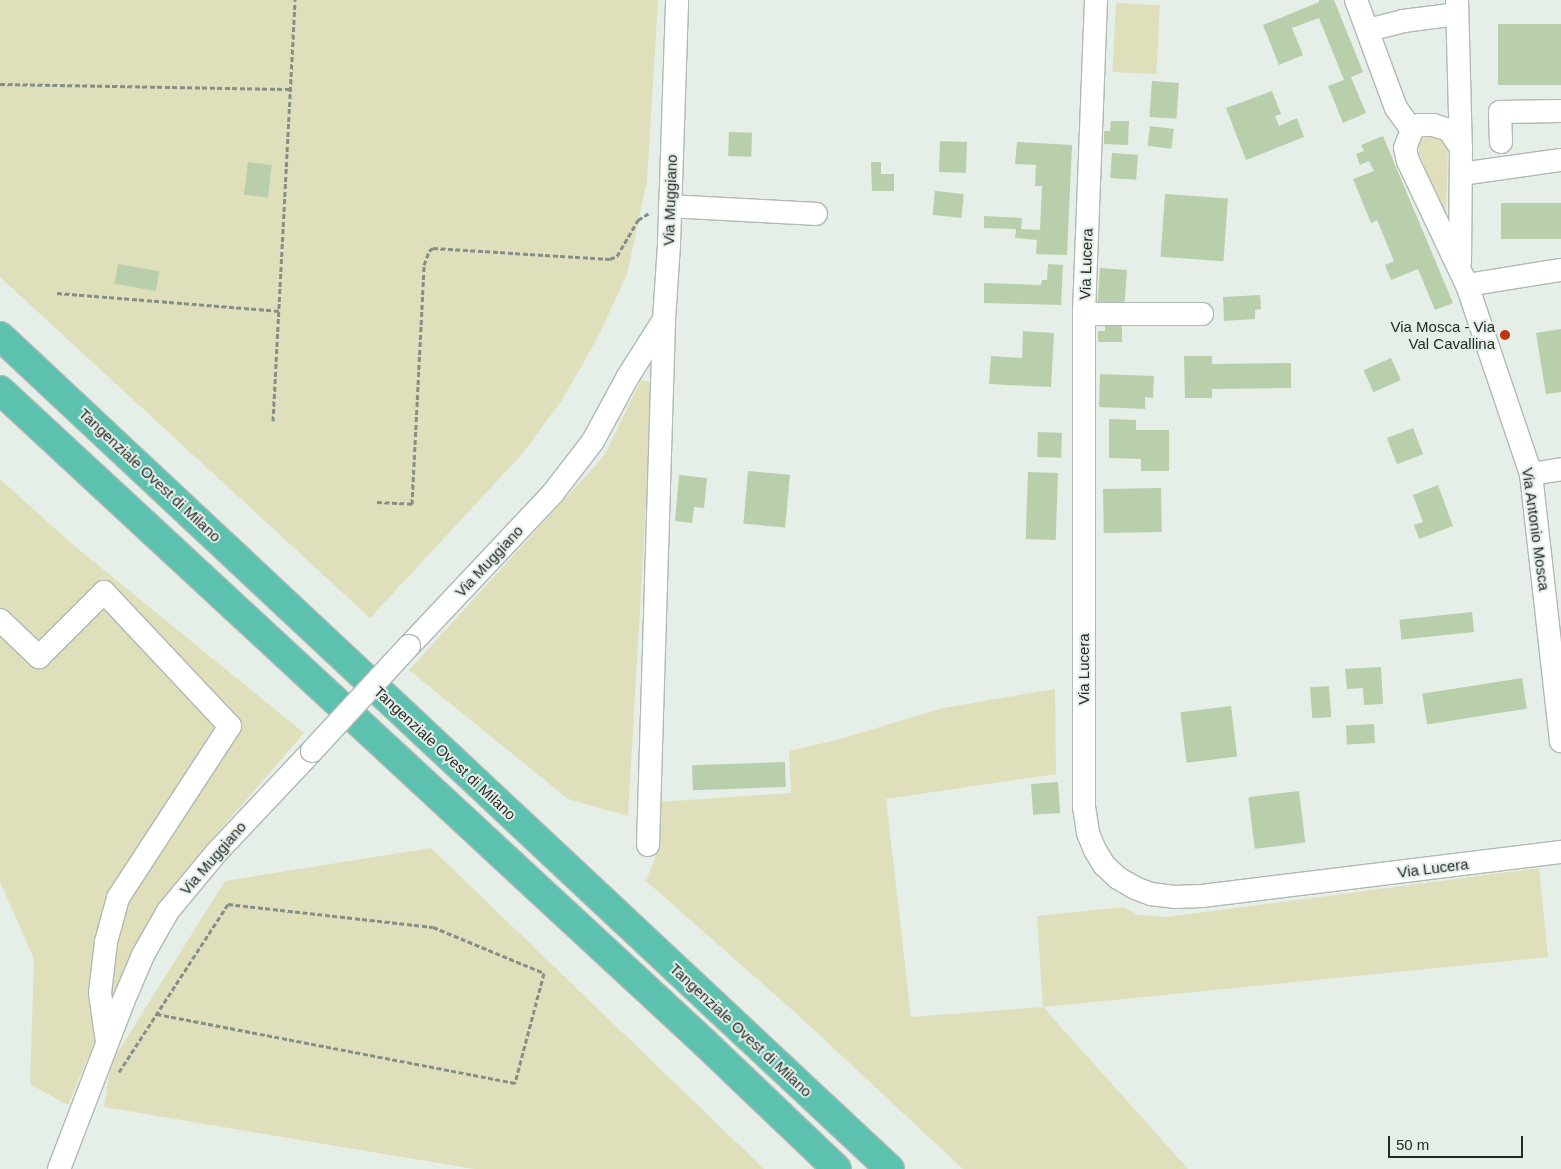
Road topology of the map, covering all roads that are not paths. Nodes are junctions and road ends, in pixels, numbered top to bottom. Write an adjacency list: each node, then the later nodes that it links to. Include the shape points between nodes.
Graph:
1 (677, 0): 13 (street, Via Muggiano)
2 (1096, 0): 17 (street, Via Lucera)
3 (1356, 0): 5 (street)
4 (1457, 7): 5 (street); 6 (street)
5 (1368, 30): 8 (street, via 1396,108)
6 (1457, 50): 8 (street, via 1448,98); 10 (street)
7 (1561, 111): 9 (street, via 1500,112)
8 (1423, 128): 10 (street, via 1449,130); 16 (street, via 1405,148 1408,160)
9 (1501, 142)
10 (1461, 148): 12 (street)
11 (1561, 160): 12 (street)
12 (1461, 174): 16 (street)
13 (670, 206): 14 (street); 19 (street, Via Muggiano)
14 (816, 214)
15 (1561, 270): 16 (street)
16 (1463, 277): 23 (street, Via Antonio Mosca)
17 (1084, 314): 18 (street); 27 (street, Via Lucera, via 1084,807 1088,832 1104,865 1135,888 1174,897)
18 (1202, 314)
19 (664, 320): 26 (street); 28 (street, Via Muggiano, bridge, via 627,378 593,441 553,493 216,853 168,910 143,955)
20 (0, 336): 31 (highway, Tangenziale Ovest di Milano)
21 (0, 390): 30 (highway, via 684,1022)
22 (1561, 469): 23 (street)
23 (1531, 474): 25 (street, Via Antonio Mosca)
24 (0, 620): 28 (street, Via Muggiano, via 39,656 104,592 230,726 118,898 106,942 100,993)
25 (1561, 741)
26 (648, 845)
27 (1561, 852)
28 (107, 1042): 29 (street, Via Muggiano)
29 (59, 1169)
30 (837, 1169)
31 (890, 1169)

